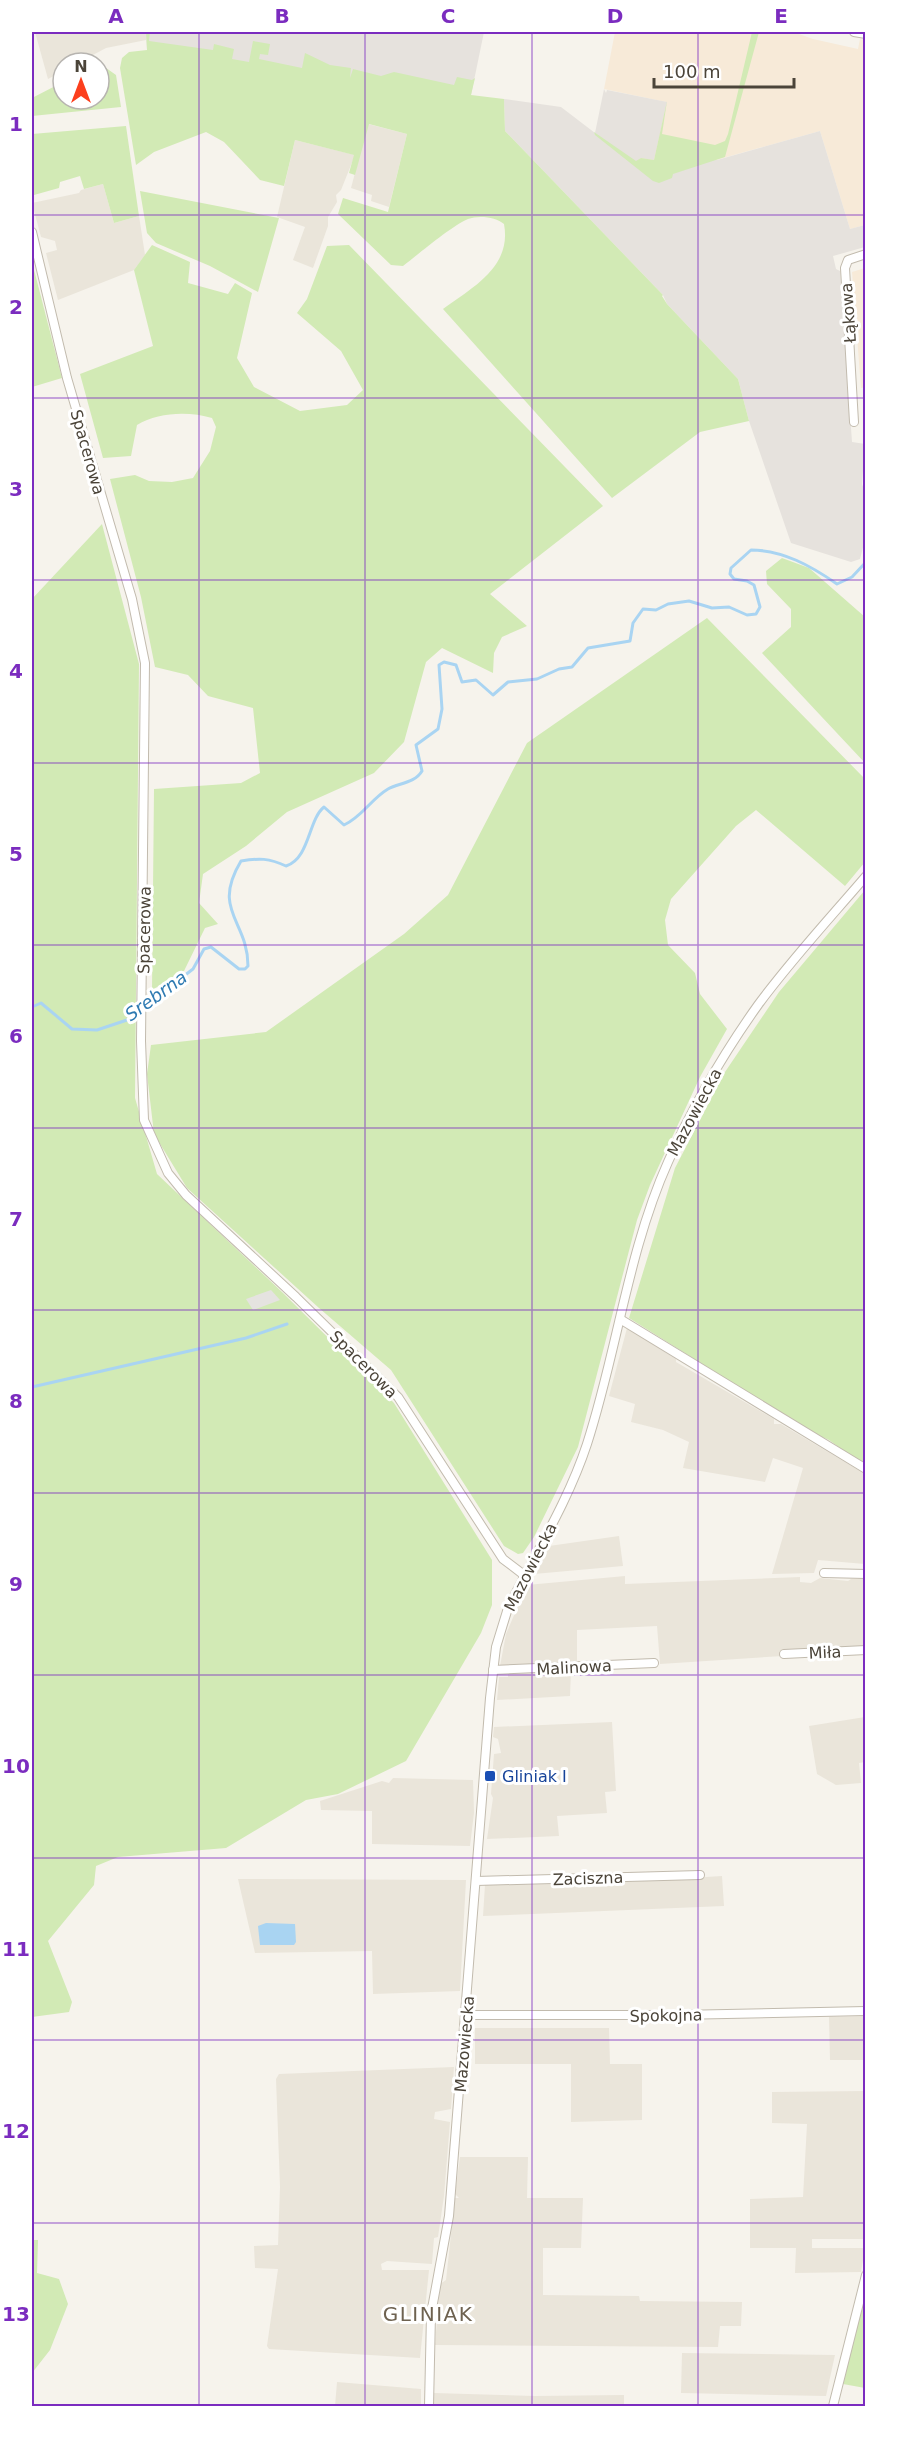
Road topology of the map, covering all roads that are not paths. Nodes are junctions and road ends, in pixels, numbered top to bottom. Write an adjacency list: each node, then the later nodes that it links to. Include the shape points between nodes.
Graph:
1 (854, 32): 2 (street)
2 (866, 34)
3 (32, 232): 11 (street, Spacerowa, via 64,368 132,599 145,663 144,1120 168,1173 186,1195 398,1397 503,1559)
4 (866, 254): 5 (street, Łąkowa, via 848,260 845,268)
5 (854, 422)
6 (866, 876): 7 (street, Mazowiecka, via 759,1003 707,1082 657,1191)
7 (620, 1319): 8 (street); 11 (street, Mazowiecka, via 586,1445 551,1526)
8 (866, 1469)
9 (824, 1573): 10 (street)
10 (866, 1574)
11 (524, 1575): 15 (street, Mazowiecka, via 501,1629)
12 (866, 1650): 13 (street, Miła)
13 (784, 1654)
14 (654, 1663): 15 (street, Malinowa)
15 (493, 1670): 17 (street, Mazowiecka)
16 (700, 1875): 17 (street, Zaciszna)
17 (476, 1881): 19 (street, Mazowiecka)
18 (866, 2011): 19 (street, Spokojna)
19 (466, 2015): 21 (street, Mazowiecka, via 449,2216 431,2314)
20 (866, 2275): 22 (street)
21 (429, 2406)
22 (833, 2406)

